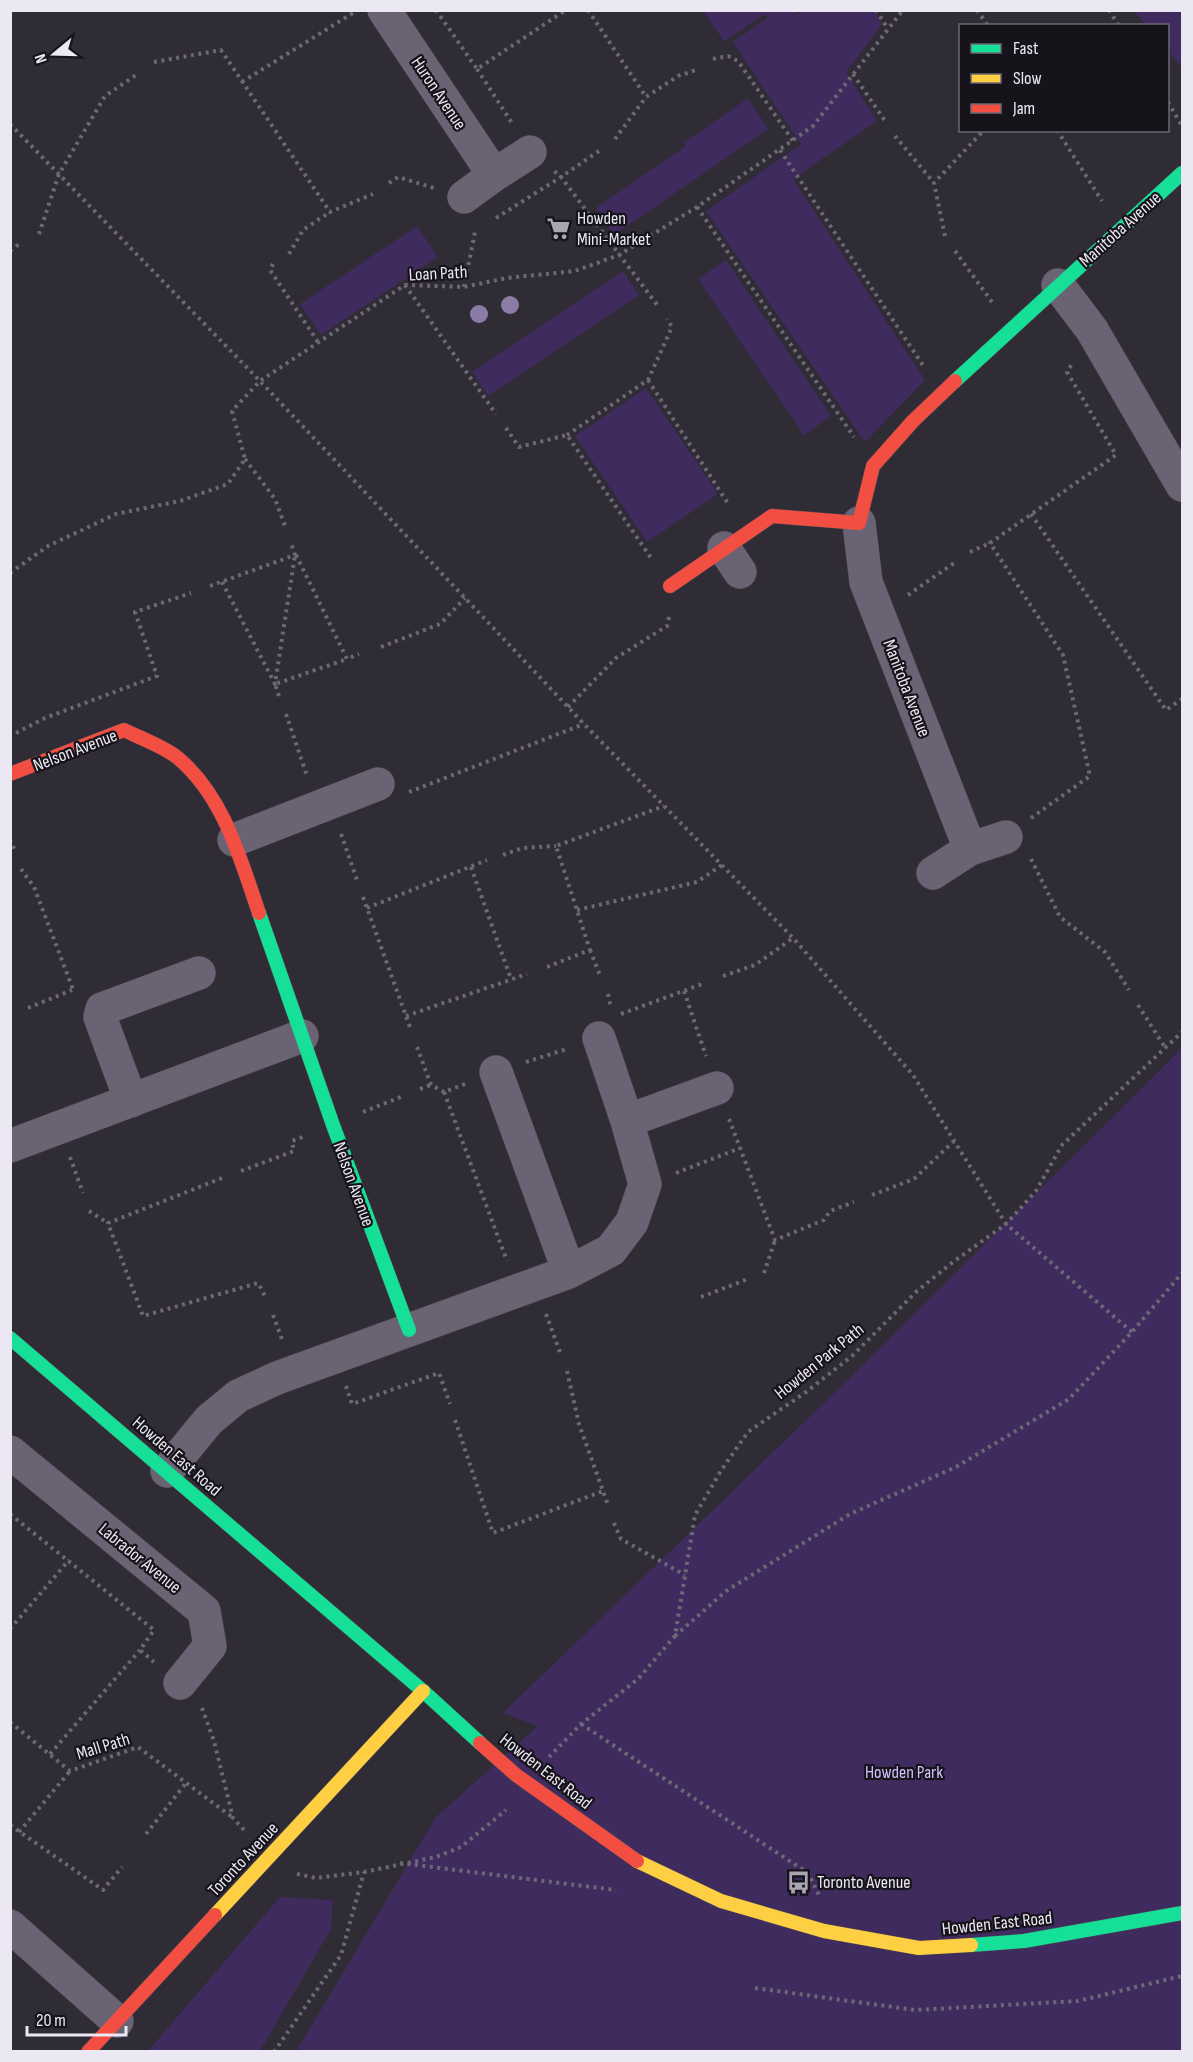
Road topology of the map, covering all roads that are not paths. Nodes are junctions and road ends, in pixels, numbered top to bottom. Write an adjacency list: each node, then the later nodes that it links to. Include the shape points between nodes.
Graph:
1 (384, 10): 4 (street, Huron Avenue)
2 (530, 152): 4 (street)
3 (1182, 173): 6 (street, Manitoba Avenue)
4 (494, 175): 5 (street)
5 (464, 197)
6 (1058, 285): 7 (street, via 1092,330); 8 (street, Manitoba Avenue, via 913,421 873,466)
7 (1182, 485)
8 (859, 523): 9 (street, via 772,516 737,551); 14 (street, Manitoba Avenue, via 866,582)
9 (670, 586)
10 (10, 774): 13 (street, Nelson Avenue, via 124,730 177,758 209,792)
11 (378, 784): 13 (street)
12 (1011, 833): 14 (street)
13 (234, 840): 17 (street, Nelson Avenue)
14 (970, 849): 15 (street)
15 (933, 873)
16 (199, 973): 21 (street, via 102,1009 100,1017)
17 (302, 1036): 21 (street); 25 (street, Nelson Avenue)
18 (599, 1038): 22 (street)
19 (496, 1072): 24 (street)
20 (717, 1088): 22 (street)
21 (132, 1101): 23 (street)
22 (627, 1121): 24 (street, via 645,1184 632,1222 611,1250)
23 (10, 1146)
24 (569, 1272): 25 (street)
25 (409, 1330): 28 (street, via 238,1396 209,1420)
26 (10, 1338): 28 (street, Howden East Road)
27 (10, 1452): 29 (street, Labrador Avenue, via 204,1611 210,1646)
28 (167, 1471): 30 (street, Howden East Road)
29 (180, 1683)
30 (423, 1691): 31 (street, Howden East Road, via 516,1775 629,1857 721,1901 836,1933 919,1948 1024,1941); 33 (street, Toronto Avenue)
31 (1182, 1913)
32 (10, 1926): 33 (street)
33 (117, 2021): 34 (street, Toronto Avenue)
34 (88, 2052)

